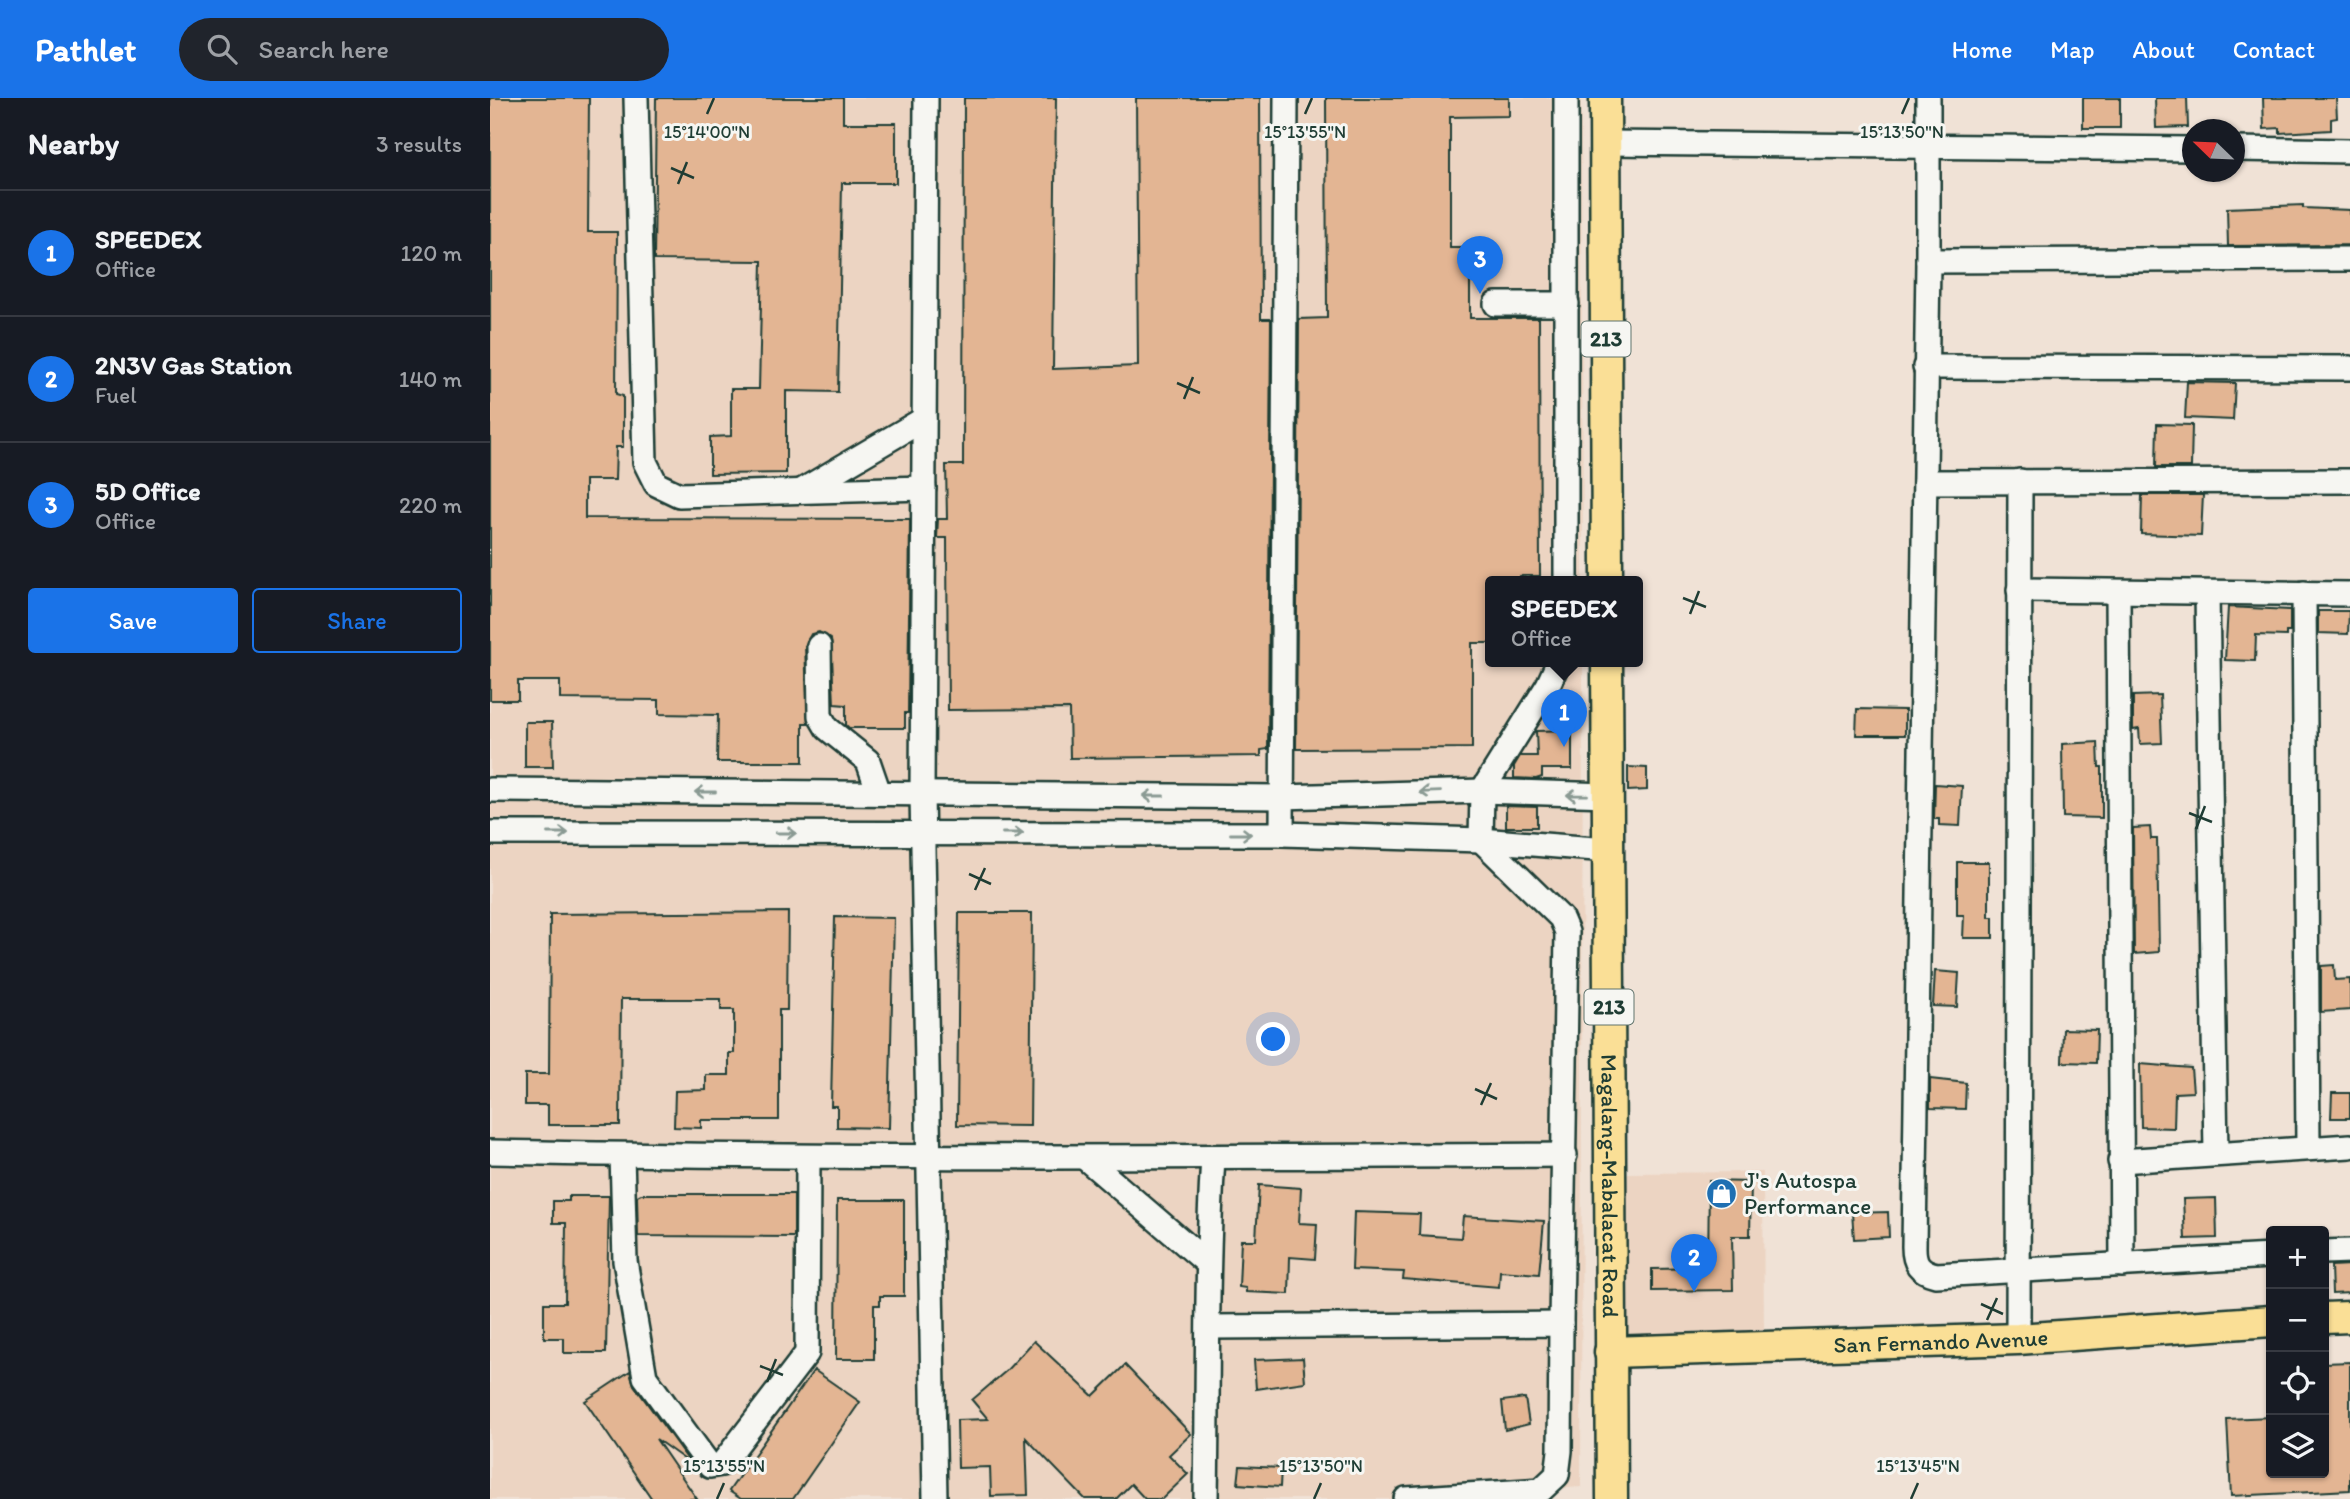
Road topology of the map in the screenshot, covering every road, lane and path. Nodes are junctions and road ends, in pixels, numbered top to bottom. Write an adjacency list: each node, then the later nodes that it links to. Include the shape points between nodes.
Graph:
1 (636, 98): 23 (street, via 645,462 656,484 678,495)
2 (926, 98): 18 (street)
3 (1286, 98): 39 (street)
4 (1566, 98): 15 (street)
5 (1605, 98): 7 (main road, 213)
6 (1928, 98): 8 (street)
7 (1605, 143): 8 (street); 25 (main road, 213)
8 (1927, 145): 9 (street); 13 (street)
9 (2182, 149)
10 (2245, 149): 11 (street)
11 (2350, 151)
12 (2350, 259): 13 (street)
13 (1928, 261): 16 (street)
14 (1496, 304): 15 (street)
15 (1567, 304): 24 (street)
16 (1925, 367): 17 (street); 21 (street)
17 (2350, 368)
18 (924, 419): 22 (street); 23 (street)
19 (2020, 481): 20 (street); 21 (street); 26 (street)
20 (2350, 481)
21 (1925, 482): 61 (street, via 1914,1255 1919,1267 1936,1275)
22 (924, 488): 23 (street); 37 (street)
23 (800, 491)
24 (1566, 576)
25 (1607, 576)
26 (2019, 590): 27 (street); 61 (street)
27 (2118, 593): 28 (street); 55 (street)
28 (2207, 593): 29 (street); 49 (street)
29 (2304, 593): 30 (street); 46 (street)
30 (2350, 594)
31 (819, 646): 36 (street, via 820,716 867,761)
32 (1556, 667): 35 (street)
33 (1607, 667): 38 (main road, Magalang-Mabalacat Road / 213)
34 (490, 790): 36 (street, one-way to 34)
35 (1482, 791): 38 (street, one-way to 35); 39 (street, one-way to 39); 43 (street)
36 (879, 793): 37 (street)
37 (922, 794): 39 (street, one-way to 37); 41 (street)
38 (1608, 795): 44 (main road, Magalang-Mabalacat Road / 213)
39 (1282, 797): 42 (street)
40 (490, 833): 41 (street, one-way to 41)
41 (924, 833): 42 (street, one-way to 42); 48 (street)
42 (1282, 834): 43 (street)
43 (1481, 840): 44 (street); 51 (street, via 1561,918 1567,932)
44 (1608, 850): 68 (main road, Magalang-Mabalacat Road / 213)
45 (2350, 1146): 46 (street)
46 (2308, 1148): 49 (street)
47 (490, 1152): 50 (street)
48 (930, 1154): 53 (street); 54 (street); 69 (street)
49 (2216, 1154): 55 (street)
50 (622, 1155): 53 (street); 53 (street, via 625,1261 645,1377 710,1466 722,1464 807,1353)
51 (1565, 1155): 52 (street); 65 (street)
52 (1213, 1157): 54 (street); 59 (street)
53 (808, 1158)
54 (1084, 1158): 59 (street)
55 (2120, 1161): 60 (street)
56 (2350, 1251): 57 (street)
57 (2329, 1252)
58 (2266, 1256): 60 (street)
59 (1206, 1262): 66 (street)
60 (2122, 1265): 61 (street)
61 (2017, 1271): 67 (street)
62 (2350, 1317): 63 (main road)
63 (2329, 1318)
64 (2266, 1321): 67 (main road, San Fernando Avenue)
65 (1561, 1324): 66 (street); 71 (street, via 1557,1475 1541,1490)
66 (1209, 1327): 70 (street)
67 (2018, 1339): 68 (main road, San Fernando Avenue)
68 (1610, 1352): 72 (main road, Magalang-Mabalacat Road / 213)
69 (935, 1499)
70 (1206, 1499)
71 (1406, 1499)
72 (1612, 1499)

